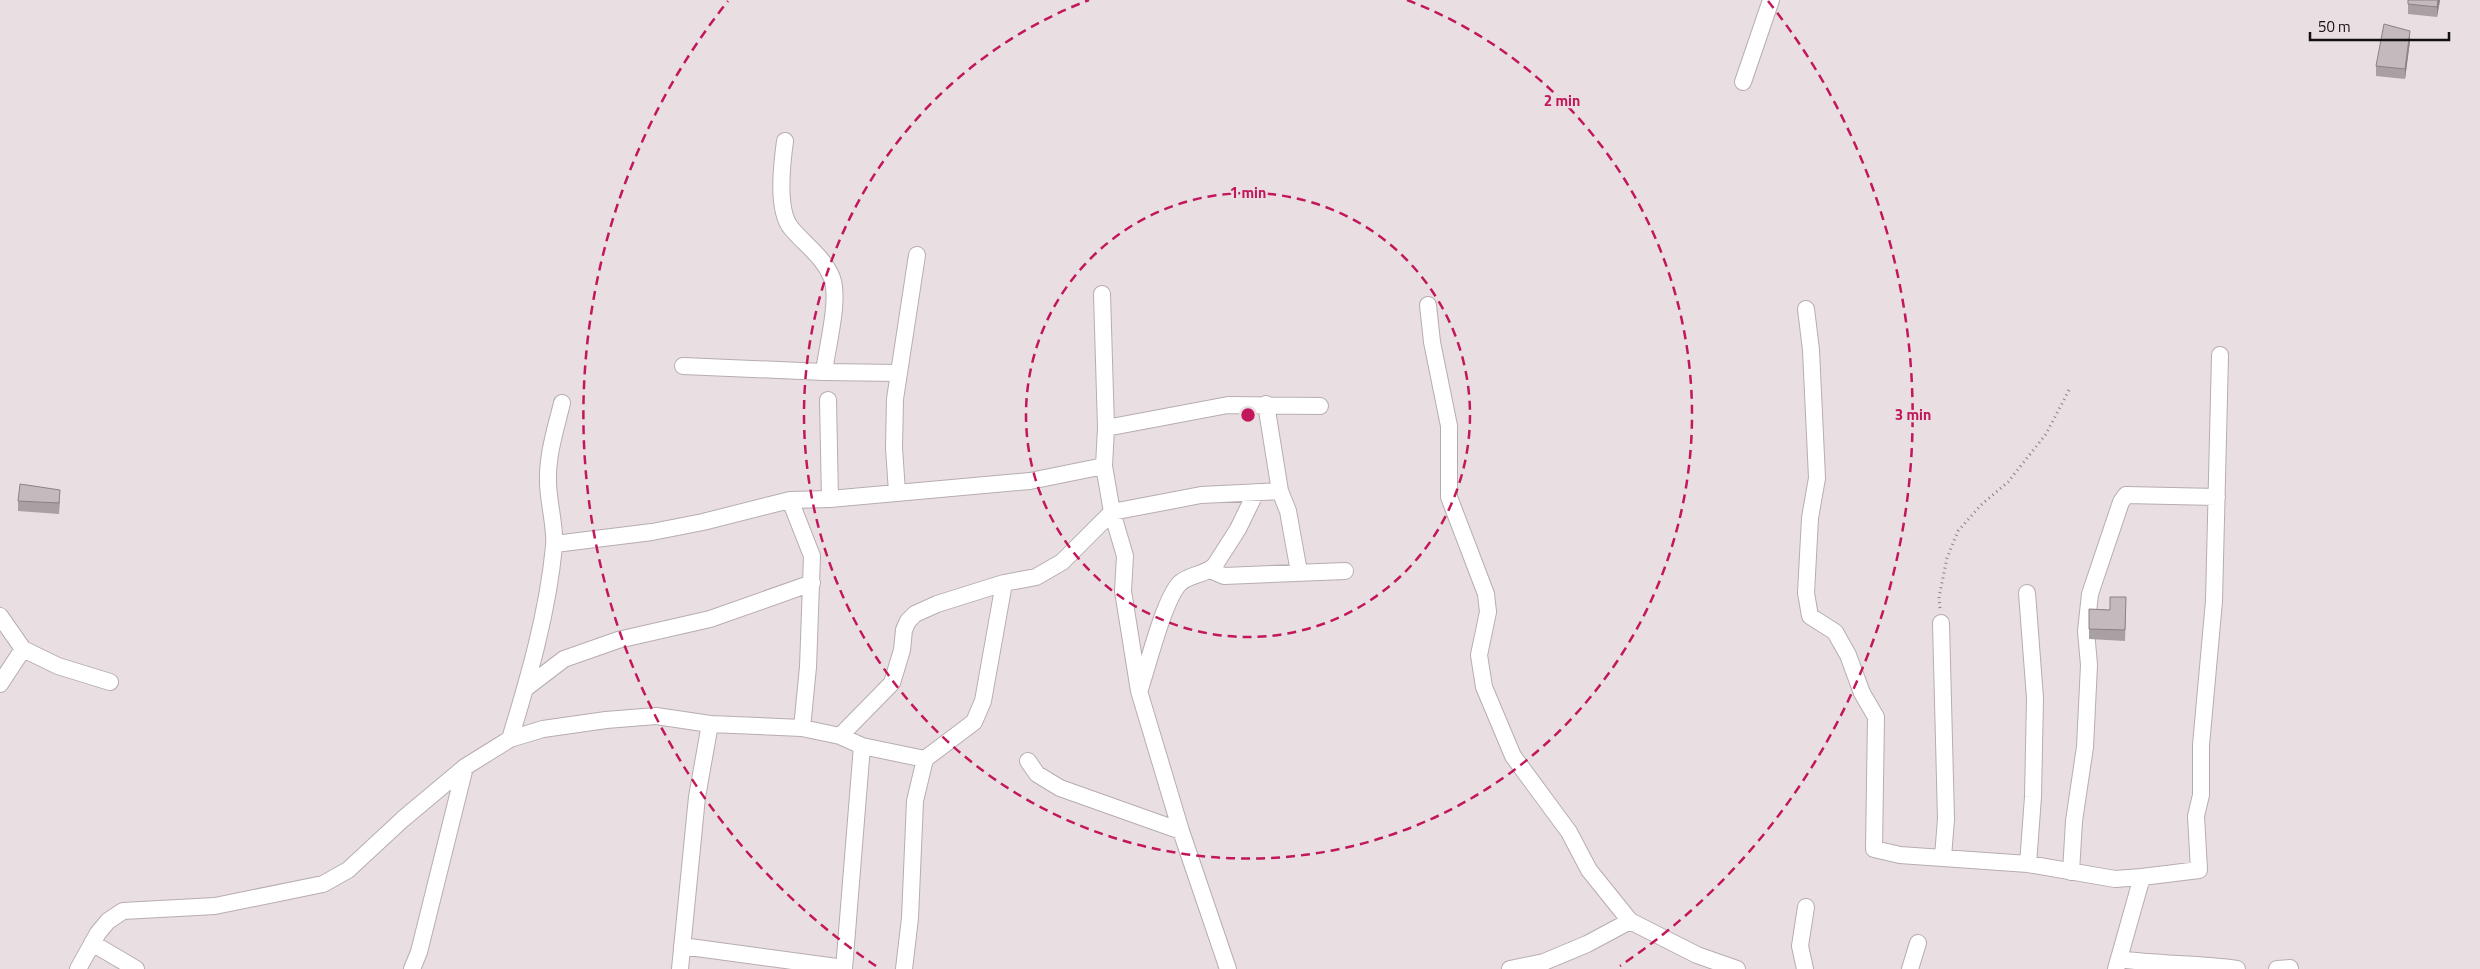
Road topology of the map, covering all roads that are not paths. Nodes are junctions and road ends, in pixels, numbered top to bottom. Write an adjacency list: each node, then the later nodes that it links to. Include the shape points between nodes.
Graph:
1 (1771, 0): 2 (street)
2 (1742, 82)
3 (785, 141): 10 (street, via 780,177 789,226 817,253 831,277 836,297)
4 (917, 254): 11 (street)
5 (1102, 294): 16 (street)
6 (1428, 305): 53 (street, via 1449,426 1449,497 1487,603 1479,655 1484,687 1514,756 1569,832 1589,870)
7 (1806, 309): 48 (street, via 1811,350 1816,478 1810,518 1806,593 1810,616 1835,632 1876,717 1874,849)
8 (2220, 355): 21 (street)
9 (684, 366): 10 (street)
10 (824, 372): 11 (street)
11 (899, 372): 19 (street, via 894,448)
12 (828, 400): 22 (street)
13 (562, 403): 25 (street, via 550,454 548,479 548,504)
14 (1266, 404): 15 (street); 16 (street, via 1228,405); 18 (street)
15 (1320, 406)
16 (1106, 428): 17 (street)
17 (1104, 466): 19 (street, via 1030,481); 24 (street)
18 (1280, 491): 20 (street); 28 (street, via 1288,511)
19 (897, 492): 22 (street)
20 (1256, 492): 24 (street, via 1201,496); 26 (street, via 1238,529)
21 (2216, 498): 50 (street, via 2126,495 2121,502 2090,594 2086,631 2089,665 2085,747 2074,821); 51 (street, via 2214,601 2201,744 2201,795 2196,816 2199,870)
22 (830, 499): 23 (street)
23 (790, 500): 25 (street, via 660,530); 29 (street, via 812,556)
24 (1112, 512): 30 (street, via 1062,562 1036,577); 38 (street, via 1125,556 1123,591)
25 (555, 544): 37 (street)
26 (1210, 570): 28 (street, via 1224,576); 38 (street, via 1181,582 1176,589 1162,620)
27 (1345, 571): 28 (street)
28 (1299, 572)
29 (812, 583): 37 (street, via 710,619 618,640 564,659); 40 (street)
30 (1004, 583): 41 (street, via 915,614 908,621 892,683); 44 (street, via 983,700 974,722)
31 (2027, 593): 49 (street, via 2035,698)
32 (0, 616): 34 (street)
33 (1941, 623): 48 (street, via 1946,819)
34 (24, 650): 35 (street, via 58,666); 36 (street)
35 (110, 682)
36 (0, 684)
37 (526, 688): 42 (street)
38 (1139, 691): 47 (street)
39 (710, 724): 40 (street); 42 (street, via 656,716 543,729); 56 (street, via 697,797)
40 (802, 728): 41 (street)
41 (840, 736): 43 (street)
42 (510, 739): 46 (street)
43 (862, 746): 44 (street); 63 (street)
44 (925, 759): 64 (street, via 914,801 910,918)
45 (1028, 761): 47 (street, via 1037,774 1060,788)
46 (465, 767): 54 (street, via 402,819 348,870 324,884 215,906 123,911 108,921); 61 (street)
47 (1181, 831): 65 (street)
48 (1943, 857): 49 (street)
49 (2028, 864): 50 (street)
50 (2071, 872): 51 (street, via 2115,879)
51 (2142, 877): 58 (street)
52 (1806, 908): 68 (street, via 1800,946)
53 (1630, 921): 66 (street, via 1544,962); 67 (street, via 1697,955)
54 (92, 943): 59 (street); 60 (street)
55 (1918, 943): 69 (street)
56 (682, 946): 57 (street); 62 (street)
57 (762, 963): 63 (street)
58 (2118, 964): 70 (street, via 2210,965)
59 (78, 969)
60 (136, 969)
61 (412, 969)
62 (680, 969)
63 (844, 969)
64 (904, 969)
65 (1228, 969)
66 (1510, 969)
67 (1737, 969)
68 (1805, 969)
69 (1910, 969)
70 (2237, 969)

